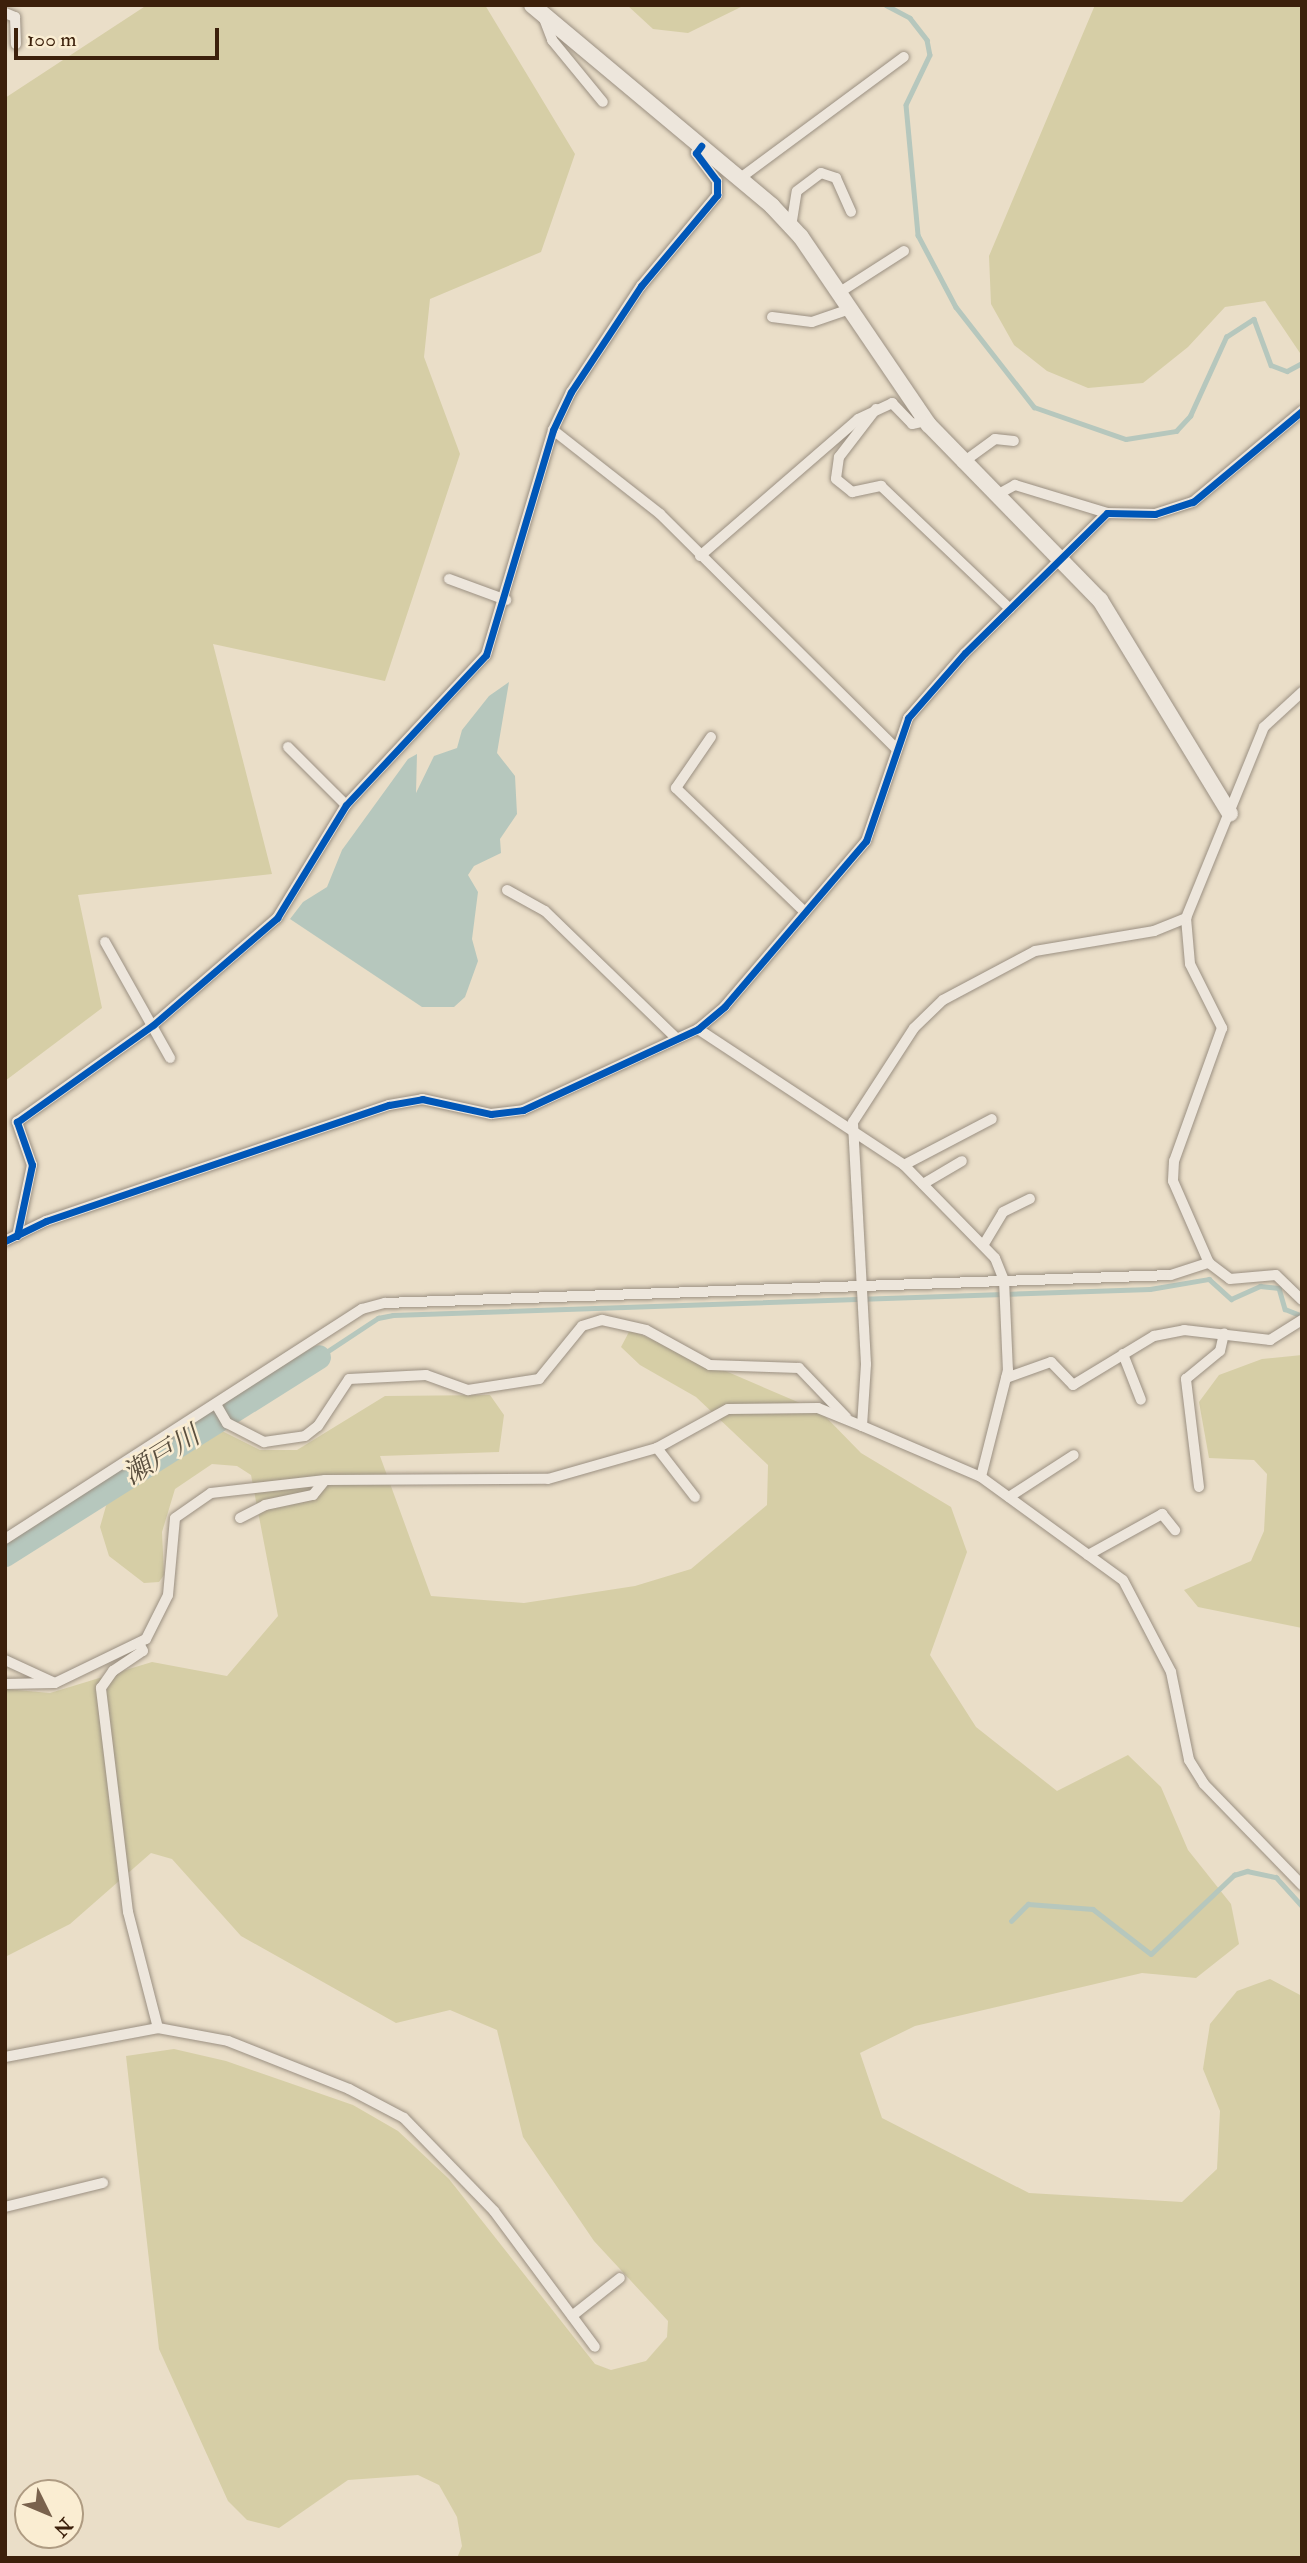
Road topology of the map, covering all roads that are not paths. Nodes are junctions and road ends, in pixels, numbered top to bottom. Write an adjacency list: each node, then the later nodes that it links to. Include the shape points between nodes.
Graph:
1 (537, 10): 5 (street, via 552,40); 6 (street)
2 (5, 13): 3 (street, via 15,17)
3 (16, 44)
4 (904, 57): 7 (street)
5 (603, 102)
6 (701, 146): 7 (street); 17 (street, via 695,153 717,181 717,195 609,331)
7 (739, 179): 9 (street)
8 (851, 212): 9 (street, via 836,178 821,173 797,191)
9 (791, 227): 11 (street)
10 (904, 251): 11 (street)
11 (840, 292): 12 (street)
12 (850, 309): 13 (street, via 812,322); 16 (street)
13 (772, 317)
14 (876, 409): 16 (street, via 892,403 912,424); 22 (street, via 815,452); 26 (street, via 839,457 836,479 852,492 881,486)
15 (1302, 411): 21 (street, via 1193,502 1155,514)
16 (926, 421): 19 (street)
17 (553, 430): 22 (street, via 660,514); 25 (street)
18 (1014, 441): 19 (street, via 995,439)
19 (962, 463): 20 (street)
20 (995, 496): 21 (street, via 1015,485); 23 (street)
21 (1107, 513): 23 (street)
22 (700, 556): 30 (street)
23 (1060, 559): 26 (street); 32 (street, via 1100,600)
24 (449, 579): 25 (street)
25 (506, 600): 31 (street, via 486,655)
26 (1010, 609): 30 (street, via 916,705)
27 (1302, 692): 32 (street, via 1264,727)
28 (711, 737): 34 (street, via 676,788)
29 (288, 747): 31 (street)
30 (897, 750): 34 (street, via 874,829)
31 (346, 805): 37 (street, via 277,918)
32 (1230, 814): 35 (street)
33 (507, 890): 39 (street, via 545,911)
34 (804, 911): 38 (street, via 725,1006)
35 (1186, 918): 42 (street, via 1154,931 1035,951 943,1000 928,1011 890,1062 858,1112); 49 (street, via 1191,964 1222,1028 1172,1171)
36 (105, 942): 37 (street)
37 (153, 1025): 40 (street); 47 (street, via 17,1122 32,1165)
38 (698, 1029): 39 (street); 42 (street)
39 (676, 1038): 47 (street, via 523,1110 491,1114 422,1099 389,1105)
40 (170, 1058)
41 (992, 1119): 44 (street, via 969,1135 933,1146)
42 (852, 1131): 44 (street); 51 (street)
43 (962, 1161): 45 (street)
44 (904, 1165): 45 (street)
45 (923, 1184): 48 (street)
46 (1030, 1199): 48 (street, via 1003,1212)
47 (9, 1239)
48 (984, 1244): 50 (street)
49 (1209, 1263): 50 (street, via 1171,1275); 52 (street, via 1230,1279 1276,1275)
50 (1004, 1284): 51 (street); 56 (street)
51 (862, 1295): 58 (street, via 385,1303 362,1309); 60 (street)
52 (1302, 1300)
53 (1301, 1321): 54 (street, via 1270,1340)
54 (1224, 1333): 55 (street, via 1184,1330 1154,1336); 65 (street, via 1220,1351 1186,1380)
55 (1123, 1354): 56 (street, via 1073,1385 1051,1362); 57 (street)
56 (1006, 1378): 63 (street)
57 (1142, 1399)
58 (216, 1406): 59 (street, via 227,1423 264,1442 305,1436 318,1426 349,1379 426,1375 468,1390 539,1379 582,1326 602,1320 646,1330 710,1365 799,1368); 70 (street)
59 (848, 1419): 60 (street); 61 (street, via 818,1408 720,1410)
60 (862, 1426): 63 (street)
61 (657, 1448): 64 (street, via 548,1479); 66 (street)
62 (1074, 1455): 67 (street)
63 (981, 1477): 67 (street)
64 (325, 1480): 68 (street, via 313,1495 265,1505); 72 (street, via 229,1488 211,1493 175,1518 166,1603 155,1628)
65 (1199, 1487)
66 (695, 1497)
67 (1009, 1497): 71 (street)
68 (240, 1518)
69 (1175, 1530): 71 (street, via 1162,1514)
70 (5, 1539)
71 (1088, 1555): 76 (street, via 1123,1580 1159,1642 1171,1672 1189,1760 1204,1784)
72 (139, 1643): 74 (street); 77 (street, via 143,1651 113,1671 102,1688 128,1912)
73 (5, 1660): 74 (street)
74 (55, 1683): 75 (street)
75 (5, 1684)
76 (1302, 1885)
77 (158, 2028): 78 (street); 82 (street, via 228,2041 349,2089 404,2119 494,2211)
78 (5, 2057)
79 (103, 2183): 80 (street)
80 (5, 2207)
81 (620, 2278): 82 (street)
82 (572, 2316): 83 (street)
83 (595, 2347)

